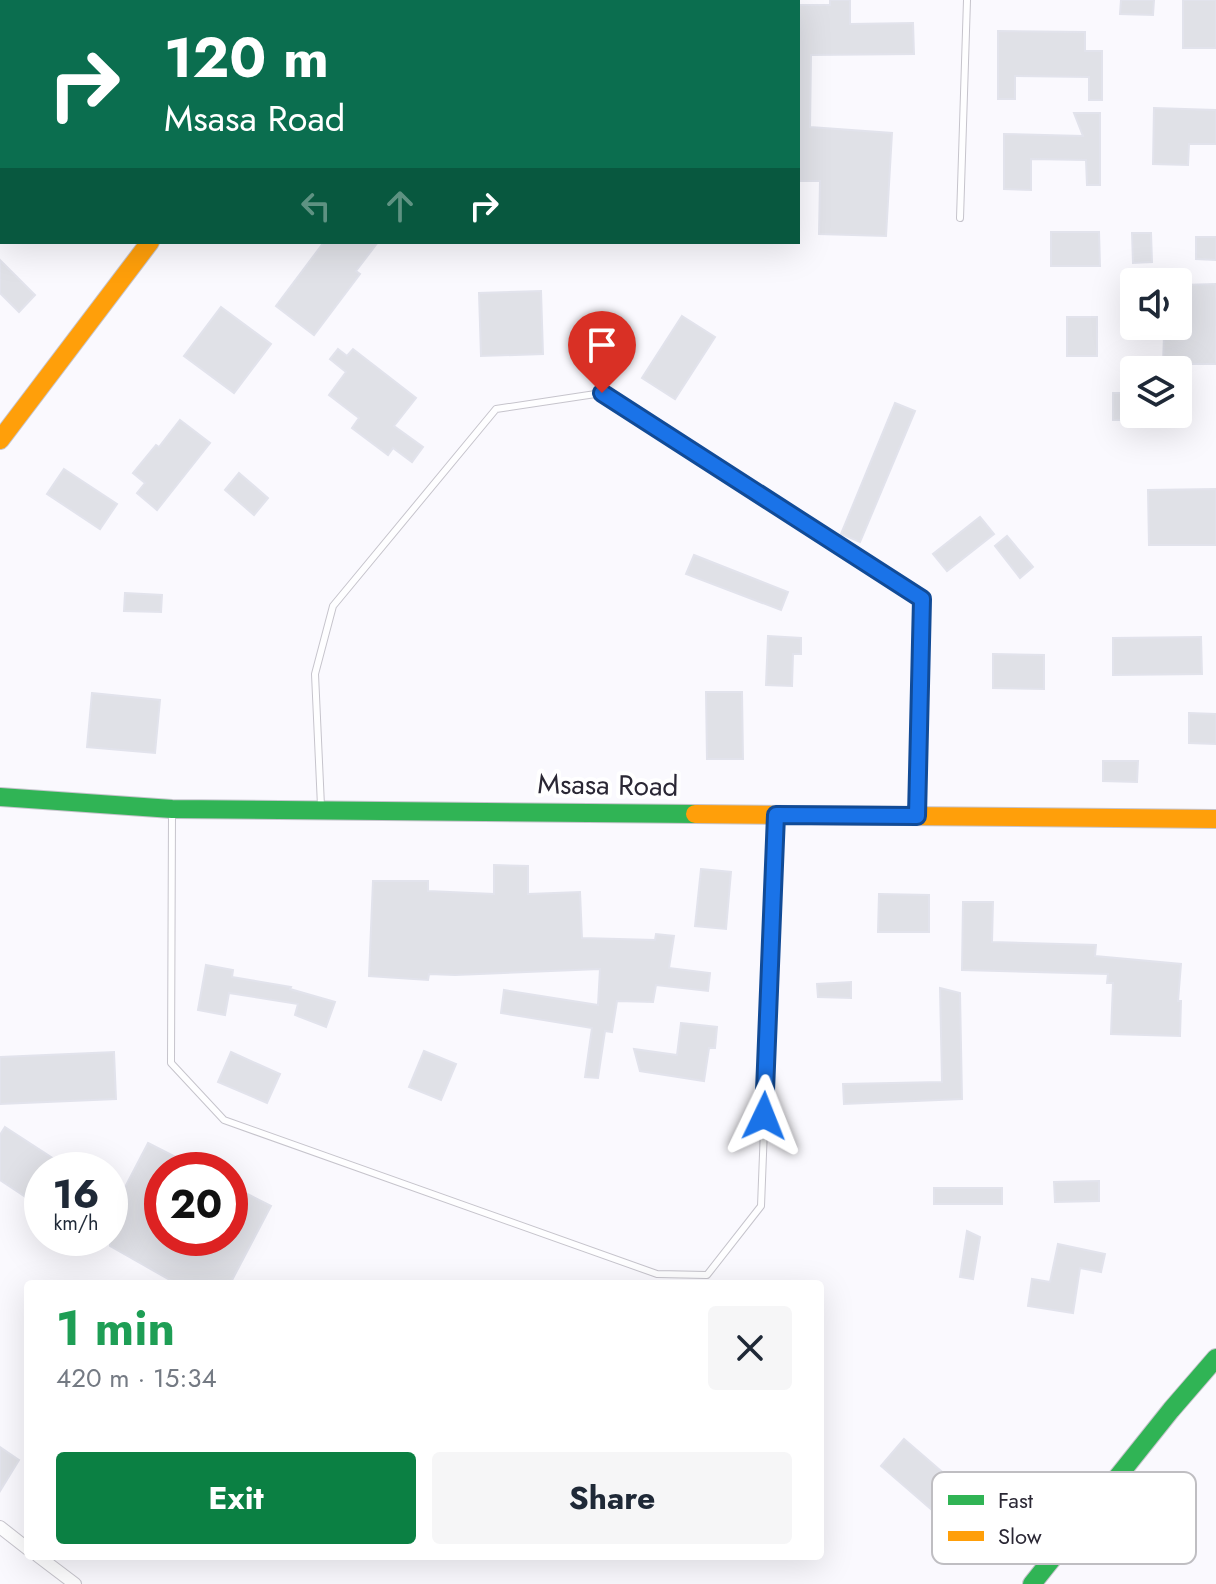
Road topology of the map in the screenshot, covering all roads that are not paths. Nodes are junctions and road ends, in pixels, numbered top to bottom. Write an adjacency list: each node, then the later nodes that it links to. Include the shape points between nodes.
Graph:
1 (967, 0): 2 (lane)
2 (960, 218)
3 (149, 244): 4 (street)
4 (0, 440)
5 (0, 797): 6 (street, Msasa Road)
6 (172, 809): 7 (street, Msasa Road); 8 (lane, via 171,1063 224,1120 657,1274 707,1275 761,1206)
7 (321, 811): 8 (street, Msasa Road); 9 (lane, via 315,674 333,606 496,409 602,393 922,599)
8 (776, 815): 9 (street, Msasa Road)
9 (917, 816): 10 (street, Msasa Road)
10 (1216, 819)
11 (1215, 1361): 12 (street)
12 (1124, 1472)
13 (0, 1527): 14 (street)
14 (24, 1546)
15 (43, 1560): 17 (street)
16 (1048, 1564): 18 (street)
17 (75, 1584)
18 (1032, 1584)

